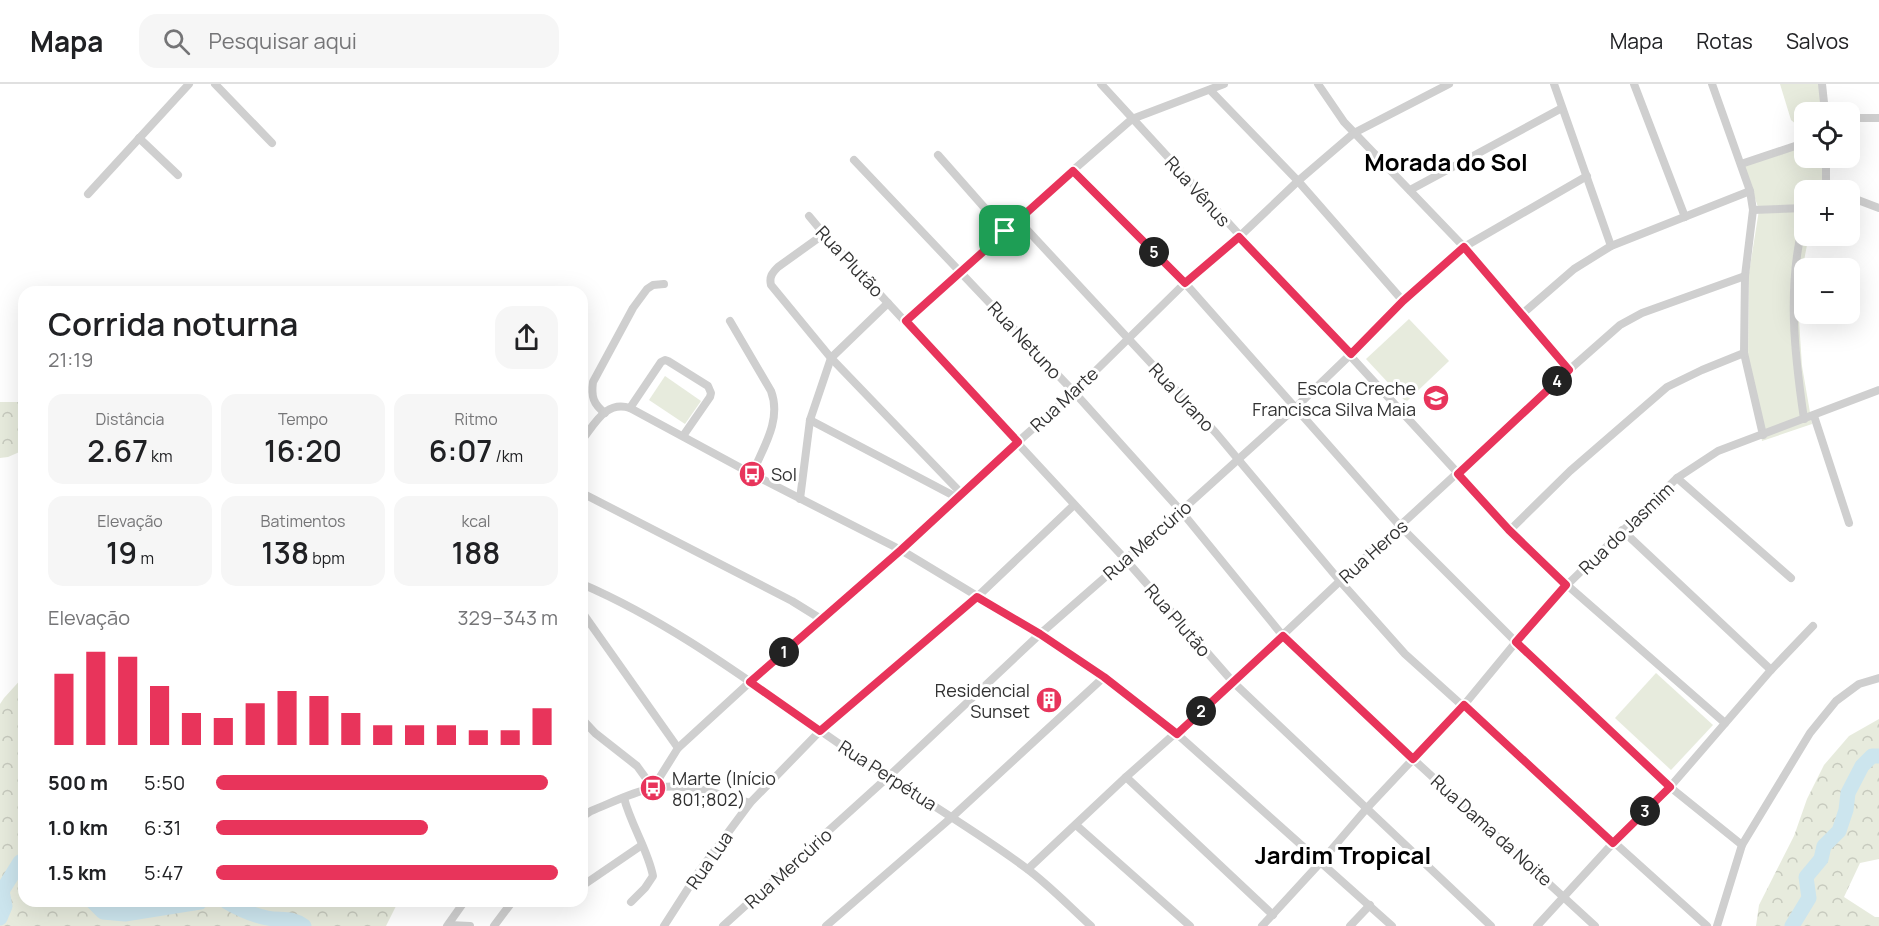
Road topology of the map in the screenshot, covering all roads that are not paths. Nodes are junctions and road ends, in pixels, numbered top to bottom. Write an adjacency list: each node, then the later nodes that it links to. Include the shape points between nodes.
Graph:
1 (189, 84): 18 (street)
2 (215, 84): 19 (street)
3 (1101, 84): 16 (street, Rua Vênus)
4 (1224, 84): 11 (street)
5 (1318, 84): 17 (street, via 1334,111)
6 (1449, 84): 17 (street, Rua Marte)
7 (1554, 84): 13 (street)
8 (1634, 84): 36 (street)
9 (1712, 84): 23 (street)
10 (1821, 84): 12 (street)
11 (1210, 90): 16 (street); 27 (street)
12 (1824, 102)
13 (1563, 108): 26 (street); 28 (street)
14 (1860, 118): 15 (street)
15 (1879, 118)
16 (1132, 119): 24 (street); 40 (street, Rua Vênus)
17 (1354, 133): 27 (street, Rua Marte); 28 (street)
18 (139, 138): 25 (street); 30 (street)
19 (272, 143)
20 (1794, 145): 23 (street)
21 (938, 155): 38 (street)
22 (854, 160): 44 (street, Rua Netuno)
23 (1741, 164): 29 (street)
24 (1073, 171): 37 (street); 46 (street)
25 (178, 175)
26 (1587, 176): 41 (street); 43 (street, Rua Mercúrio)
27 (1298, 181): 40 (street, Rua Marte); 48 (street)
28 (1410, 190): 43 (street)
29 (1750, 191): 34 (street); 36 (street)
30 (88, 194)
31 (1860, 201): 33 (street)
32 (1794, 208): 34 (street)
33 (1879, 208)
34 (1753, 210): 45 (street)
35 (809, 216): 39 (street, Rua Plutão)
36 (1685, 216): 41 (street)
37 (1017, 219): 38 (street); 53 (street, Rua Urano)
38 (1005, 231): 44 (street)
39 (824, 234): 49 (street, Rua Plutão); 56 (street, via 777,267 770,279)
40 (1239, 237): 46 (street, Rua Marte); 55 (street, Rua Vênus)
41 (1611, 246): 50 (street, via 1574,269)
42 (1799, 246): 64 (street, via 1793,307 1795,361)
43 (1464, 247): 48 (street, Rua Mercúrio); 50 (street)
44 (961, 273): 52 (street); 59 (street, Rua Netuno)
45 (1745, 276): 54 (street); 57 (street, Rua Heros, via 1642,313 1620,325)
46 (1185, 283): 53 (street, Rua Marte); 61 (street)
47 (664, 284): 62 (street, via 647,289 633,308 593,382 592,399)
48 (1403, 301): 55 (street, Rua Mercúrio)
49 (888, 303): 52 (street, Rua Plutão); 56 (street)
50 (1521, 315): 57 (street)
51 (730, 321): 71 (street, via 774,400 773,424)
52 (906, 321): 69 (street, Rua Plutão)
53 (1128, 338): 59 (street, Rua Marte); 70 (street, Rua Urano)
54 (1744, 352): 67 (street); 81 (street, via 1667,387)
55 (1351, 354): 61 (street, Rua Mercúrio); 72 (street, Rua Vênus)
56 (831, 358): 65 (street); 74 (street)
57 (1569, 370): 72 (street, Rua Heros)
58 (1879, 390): 63 (street, Rua do Jasmim)
59 (1074, 392): 69 (street, Rua Marte); 78 (street, Rua Netuno)
60 (630, 408): 62 (street, via 615,406); 68 (street); 68 (street, via 661,362 668,361 708,386 711,393)
61 (1294, 408): 70 (street, Rua Mercúrio); 80 (street)
62 (605, 413): 66 (street)
63 (1814, 416): 64 (street, Rua do Jasmim); 79 (street)
64 (1804, 419): 67 (street, Rua do Jasmim)
65 (810, 420): 74 (street); 76 (street)
66 (588, 433)
67 (1762, 435): 73 (street, Rua do Jasmim, via 1718,451)
68 (683, 436): 71 (street)
69 (1018, 442): 74 (street, Rua Marte); 77 (street, Rua Plutão)
70 (1237, 458): 78 (street, Rua Mercúrio); 86 (street, Rua Urano)
71 (752, 474): 76 (street)
72 (1458, 474): 80 (street, Rua Heros); 81 (street, Rua Vênus)
73 (1677, 478): 82 (street, Rua do Jasmim); 85 (street)
74 (959, 495): 83 (street, Rua Marte)
75 (588, 496): 90 (street)
76 (800, 499): 83 (street)
77 (1074, 505): 84 (street, Rua Plutão); 89 (street, Rua Lua)
78 (1181, 511): 84 (street, Rua Mercúrio); 94 (street, Rua Netuno)
79 (1849, 523)
80 (1400, 526): 86 (street, Rua Heros); 95 (street)
81 (1509, 530): 87 (street, Rua Vênus)
82 (1622, 530): 87 (street, Rua do Jasmim); 96 (street)
83 (901, 550): 89 (street); 90 (street, Rua Marte)
84 (1125, 559): 93 (street, Rua Mercúrio); 100 (street, Rua Plutão)
85 (1791, 578)
86 (1340, 581): 94 (street, Rua Heros); 101 (street, Rua Urano, via 1405,654)
87 (1566, 585): 95 (street, Rua do Jasmim); 102 (street, Rua Vênus)
88 (588, 587): 99 (street, Rua Perpétua, via 688,640)
89 (977, 597): 93 (street); 104 (street, Rua Lua)
90 (821, 618): 99 (street, Rua Marte)
91 (588, 620): 106 (street)
92 (1813, 626): 96 (street)
93 (1040, 634): 97 (street); 108 (street, Rua Mercúrio)
94 (1283, 636): 100 (street, Rua Heros); 107 (street, Rua Dama da Noite)
95 (1516, 642): 101 (street, Rua do Jasmim); 110 (street)
96 (1771, 670): 102 (street)
97 (1104, 677): 105 (street); 116 (street)
98 (1879, 678): 120 (street, via 1853,688 1823,716)
99 (750, 682): 104 (street, Rua Perpétua); 106 (street, Rua Marte)
100 (1233, 682): 105 (street, Rua Heros); 114 (street, Rua Plutão)
101 (1464, 705): 107 (street, Rua do Jasmim); 118 (street, Rua Urano)
102 (1725, 723): 110 (street)
103 (588, 725): 111 (street, via 638,766)
104 (820, 731): 108 (street, Rua Perpétua); 113 (street, Rua Lua)
105 (1177, 734): 109 (street, Rua Heros); 121 (street)
106 (678, 748): 111 (street, Rua Marte)
107 (1413, 759): 114 (street, Rua do Jasmim); 124 (street, Rua Dama da Noite)
108 (888, 777): 116 (street, Rua Perpétua); 134 (street, Rua Mercúrio)
109 (1126, 777): 117 (street, Rua Heros); 129 (street)
110 (1670, 787): 118 (street); 120 (street)
111 (653, 788): 112 (street); 113 (street, via 679,787)
112 (624, 798): 115 (street); 119 (street)
113 (750, 803): 133 (street, Rua Lua)
114 (1367, 808): 121 (street, Rua do Jasmim); 141 (street, Rua Plutão)
115 (588, 813)
116 (952, 817): 122 (street, Rua Perpétua); 135 (street)
117 (1076, 825): 122 (street, Rua Heros); 137 (street)
118 (1613, 843): 124 (street); 144 (street, Rua Urano)
119 (642, 845): 123 (street); 125 (street, via 653,876)
120 (1742, 845): 145 (street)
121 (1320, 863): 126 (street); 129 (street, Rua do Jasmim)
122 (1028, 869): 136 (street, Rua Perpétua)
123 (588, 882)
124 (1565, 897): 142 (street); 143 (street, Rua Dama da Noite)
125 (631, 902)
126 (1370, 905): 139 (street); 140 (street)
127 (460, 907): 130 (street)
128 (508, 907): 132 (street)
129 (1273, 915): 138 (street, Rua do Jasmim)
130 (448, 925): 131 (street)
131 (470, 926)
132 (494, 926)
133 (664, 926)
134 (723, 926)
135 (826, 926)
136 (1091, 926)
137 (1190, 926)
138 (1262, 926)
139 (1350, 926)
140 (1392, 926)
141 (1491, 926)
142 (1537, 926)
143 (1595, 926)
144 (1707, 926)
145 (1717, 926)

